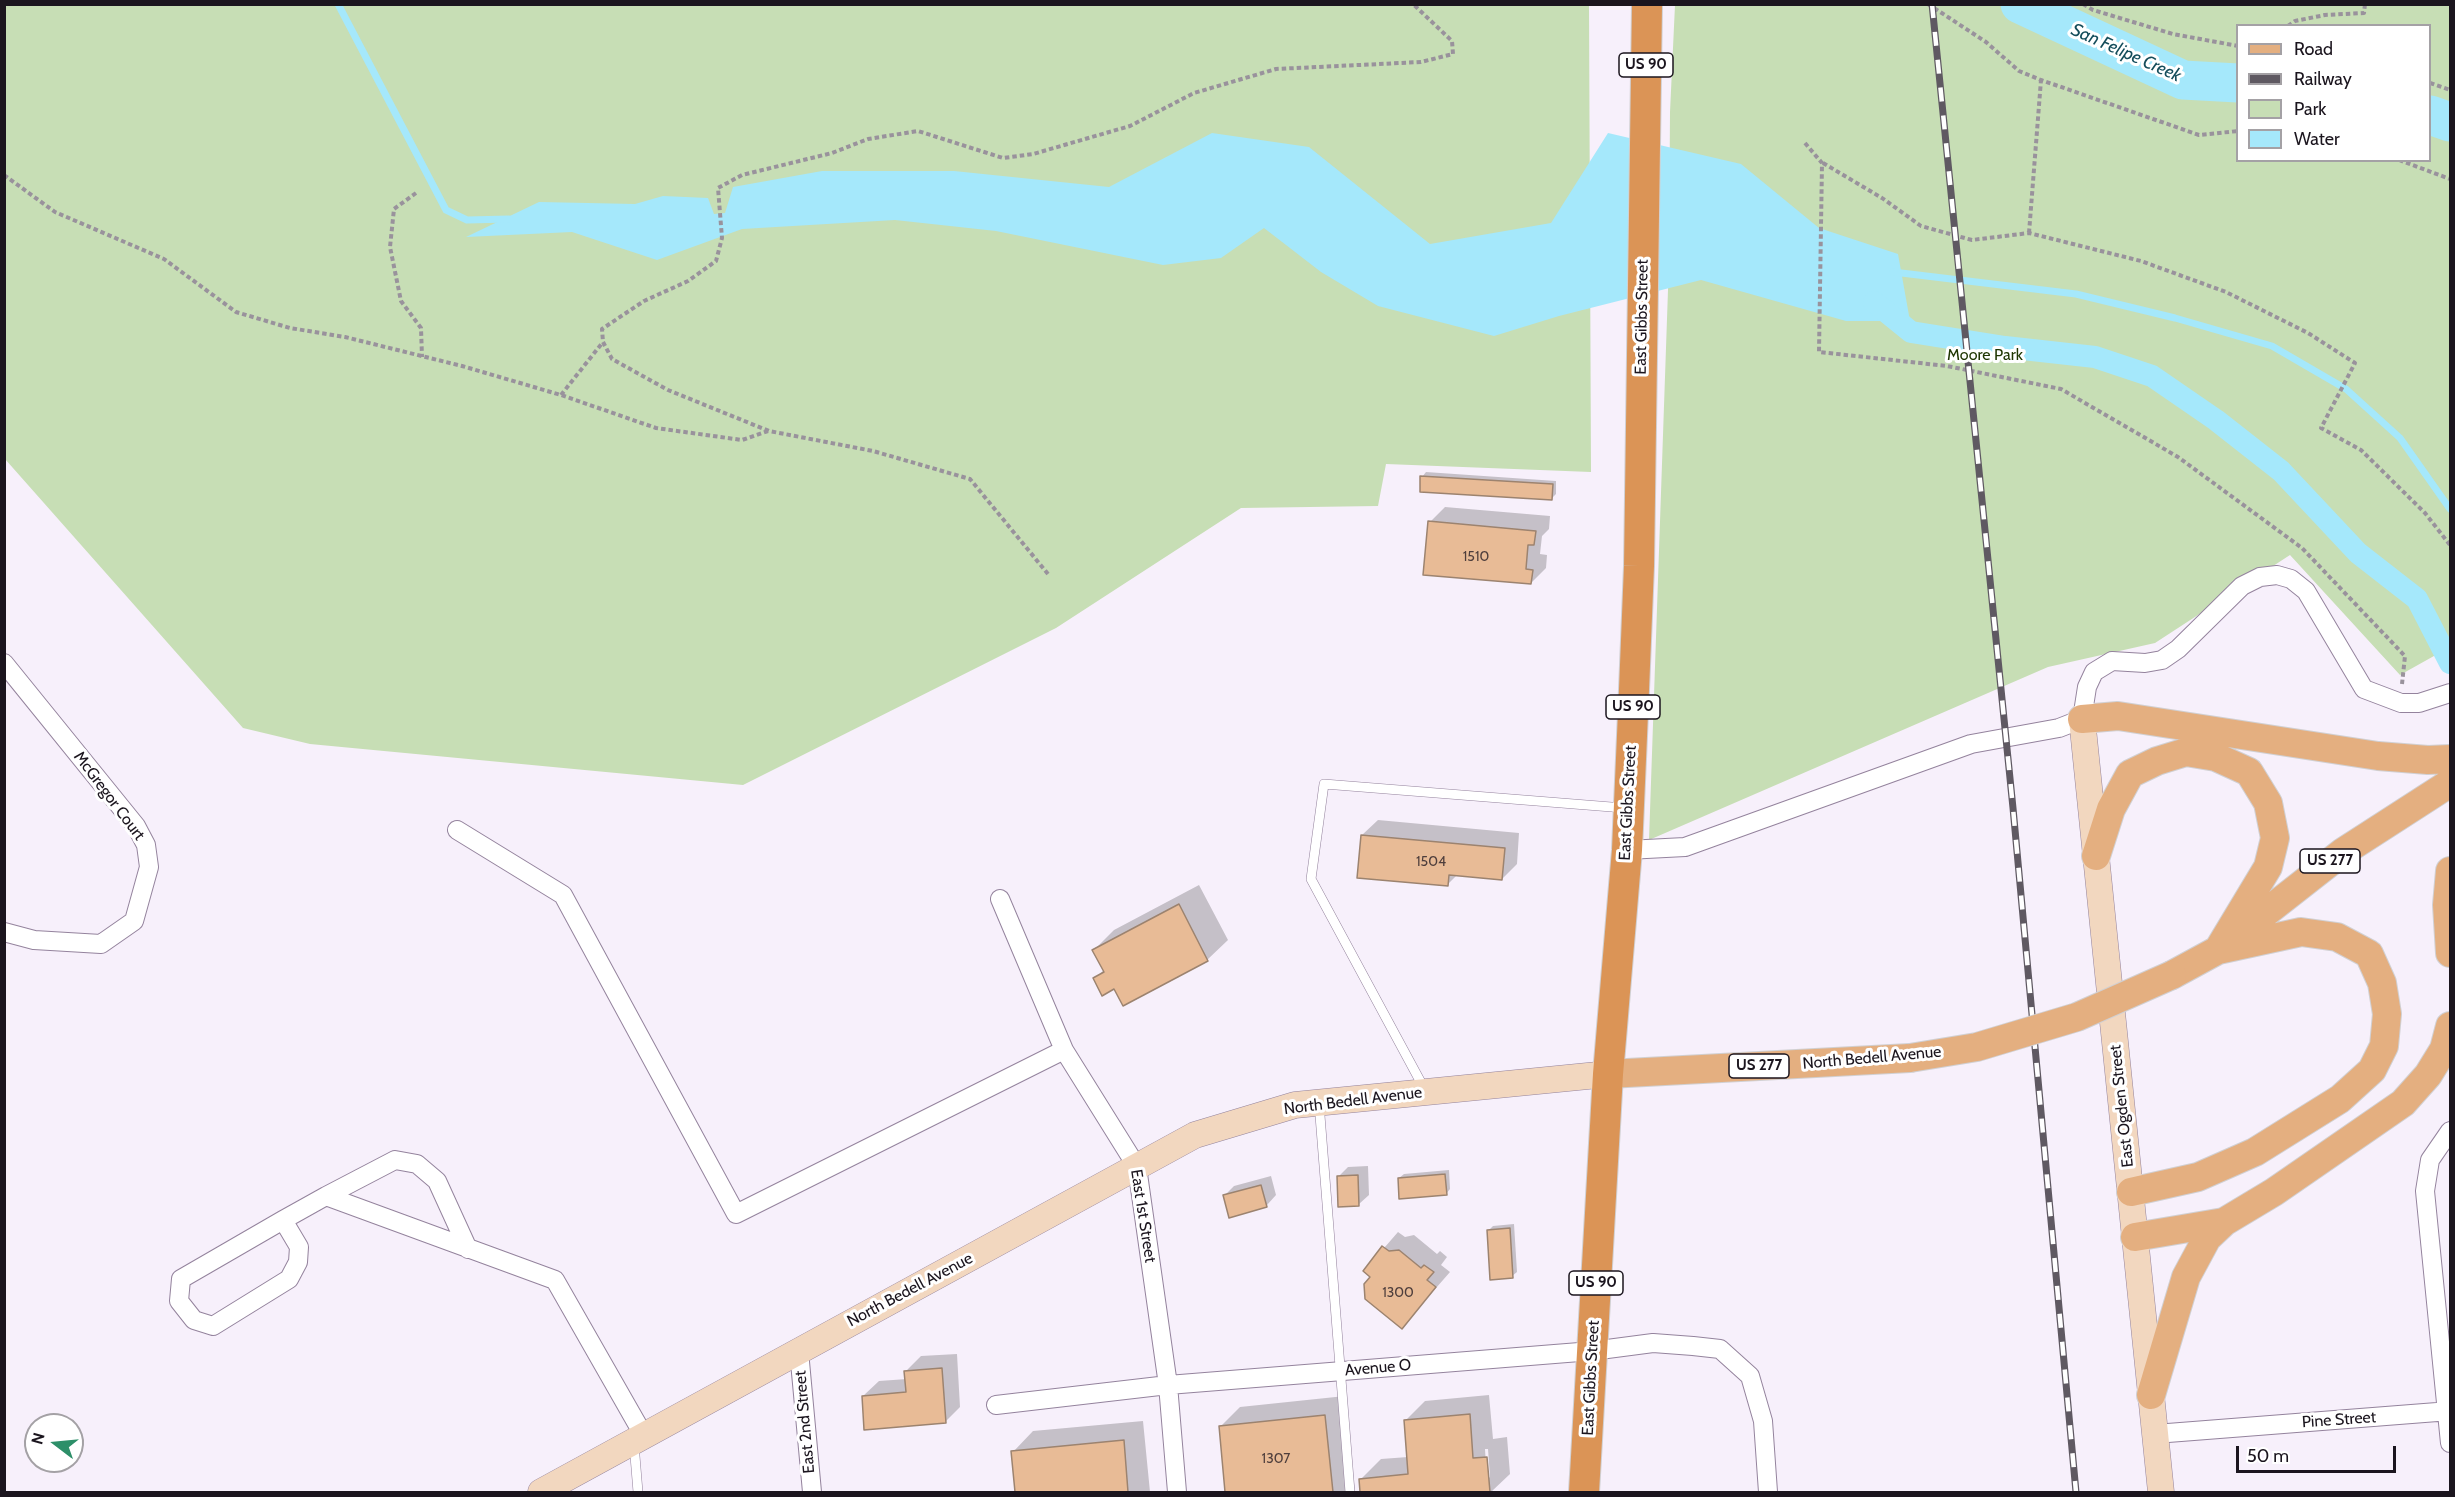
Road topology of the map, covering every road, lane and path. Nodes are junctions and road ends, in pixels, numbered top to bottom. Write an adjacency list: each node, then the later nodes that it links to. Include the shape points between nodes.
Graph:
1 (1413, 4): 19 (path, via 1452,41 1453,54 1421,62 1276,69 1194,93 1130,126 1033,154 1003,158 918,131 868,139 832,153 742,175 718,188 722,238 716,261 602,329)
2 (1647, 4): 31 (highway, East Gibbs Street / US 90, via 1639,566)
3 (1928, 4): 8 (path, via 1986,42 2019,71)
4 (2083, 4): 7 (path, via 2173,34)
5 (2365, 4): 6 (path, via 2364,13 2325,15)
6 (2291, 24)
7 (2236, 46)
8 (2041, 80): 11 (path, via 2199,135); 18 (path)
9 (2431, 83): 10 (path)
10 (2451, 90)
11 (2236, 131)
12 (1805, 143): 14 (path)
13 (2404, 162): 16 (path)
14 (1822, 163): 18 (path, via 1921,226 1972,240); 27 (path, via 1819,352 1947,366 2061,389 2178,457 2301,548 2405,656)
15 (4, 175): 20 (path, via 55,212 164,259 236,312)
16 (2451, 179)
17 (416, 193): 20 (path, via 394,209 390,247 401,301 421,328)
18 (2029, 233): 23 (path, via 2141,261 2226,292 2308,333 2355,363 2321,428 2361,450 2425,513)
19 (603, 342): 21 (path); 22 (path, via 612,359 659,385)
20 (422, 357): 21 (path)
21 (561, 395): 22 (path, via 656,428 742,440)
22 (769, 431): 24 (path, via 873,451 970,480)
23 (2451, 545)
24 (1048, 574)
25 (4, 663): 37 (street, McGregor Court, via 136,826 146,845 149,867 134,921 101,944 34,940)
26 (2448, 694): 27 (street, via 2420,703)
27 (2401, 703): 28 (street, via 2364,689 2306,591 2291,579 2277,575 2260,577 2242,586 2162,660 2112,661 2094,672 2087,687)
28 (2082, 719): 29 (main road, via 2118,716 2378,756); 33 (street, via 2059,728 1971,744 1685,847); 34 (main road, East Ogden Street)
29 (2451, 759)
30 (2451, 783): 38 (main road, US 277, via 2343,852)
31 (1628, 808): 33 (highway, East Gibbs Street / US 90); 43 (lane, via 1324,784 1311,879)
32 (457, 830): 41 (street, via 563,896 736,1214)
33 (1627, 850): 42 (highway, East Gibbs Street / US 90)
34 (2096, 856): 38 (main road, via 2111,809 2130,774 2157,760 2186,752 2216,757 2249,772 2268,803 2275,838 2268,867); 47 (main road, East Ogden Street)
35 (2451, 871): 39 (main road, via 2447,905)
36 (1000, 899): 41 (street, East 1st Street)
37 (4, 932)
38 (2217, 950): 42 (main road, North Bedell Avenue / US 277, bridge, via 2172,975 2077,1017 1977,1047 1910,1058); 47 (main road, via 2301,932 2337,937 2369,954 2382,983 2387,1014 2384,1046 2372,1070 2340,1099 2255,1152 2198,1177)
39 (2451, 953)
40 (2451, 1026): 50 (main road, via 2444,1049 2428,1075 2403,1103)
41 (1064, 1050): 46 (street, East 1st Street)
42 (1608, 1074): 43 (main road, North Bedell Avenue); 54 (highway, East Gibbs Street / US 90)
43 (1426, 1092): 44 (main road, North Bedell Avenue)
44 (1319, 1103): 46 (main road, North Bedell Avenue, via 1295,1105 1195,1135); 55 (lane)
45 (2451, 1131): 59 (street, via 2430,1160 2425,1191)
46 (1137, 1167): 53 (main road, North Bedell Avenue); 56 (street, East 1st Street)
47 (2131, 1192): 51 (main road, East Ogden Street)
48 (326, 1196): 49 (street); 52 (street); 52 (street, via 395,1160 417,1164 437,1181)
49 (283, 1220): 49 (street, via 181,1279 179,1301 194,1320 213,1326 289,1280 298,1262 299,1247)
50 (2224, 1222): 51 (main road); 57 (main road, via 2206,1238 2186,1277)
51 (2135, 1237): 57 (main road, East Ogden Street)
52 (468, 1249): 61 (street, via 555,1280)
53 (799, 1351): 61 (main road, North Bedell Avenue); 65 (street, East 2nd Street)
54 (1592, 1351): 55 (street, Avenue O); 68 (highway, East Gibbs Street / US 90); 69 (street, Avenue O, via 1653,1343 1720,1350 1750,1376 1763,1421)
55 (1340, 1371): 56 (street, Avenue O); 67 (lane)
56 (1168, 1384): 58 (street, Avenue O); 66 (street, East 1st Street)
57 (2151, 1395): 60 (main road, East Ogden Street)
58 (996, 1405)
59 (2449, 1411): 60 (street, Pine Street); 62 (street)
60 (2155, 1434): 70 (main road, East Ogden Street)
61 (639, 1439): 63 (main road, North Bedell Avenue); 64 (lane)
62 (2451, 1443)
63 (541, 1492)
64 (638, 1492)
65 (812, 1492)
66 (1177, 1492)
67 (1350, 1492)
68 (1584, 1492)
69 (1768, 1492)
70 (2161, 1492)

